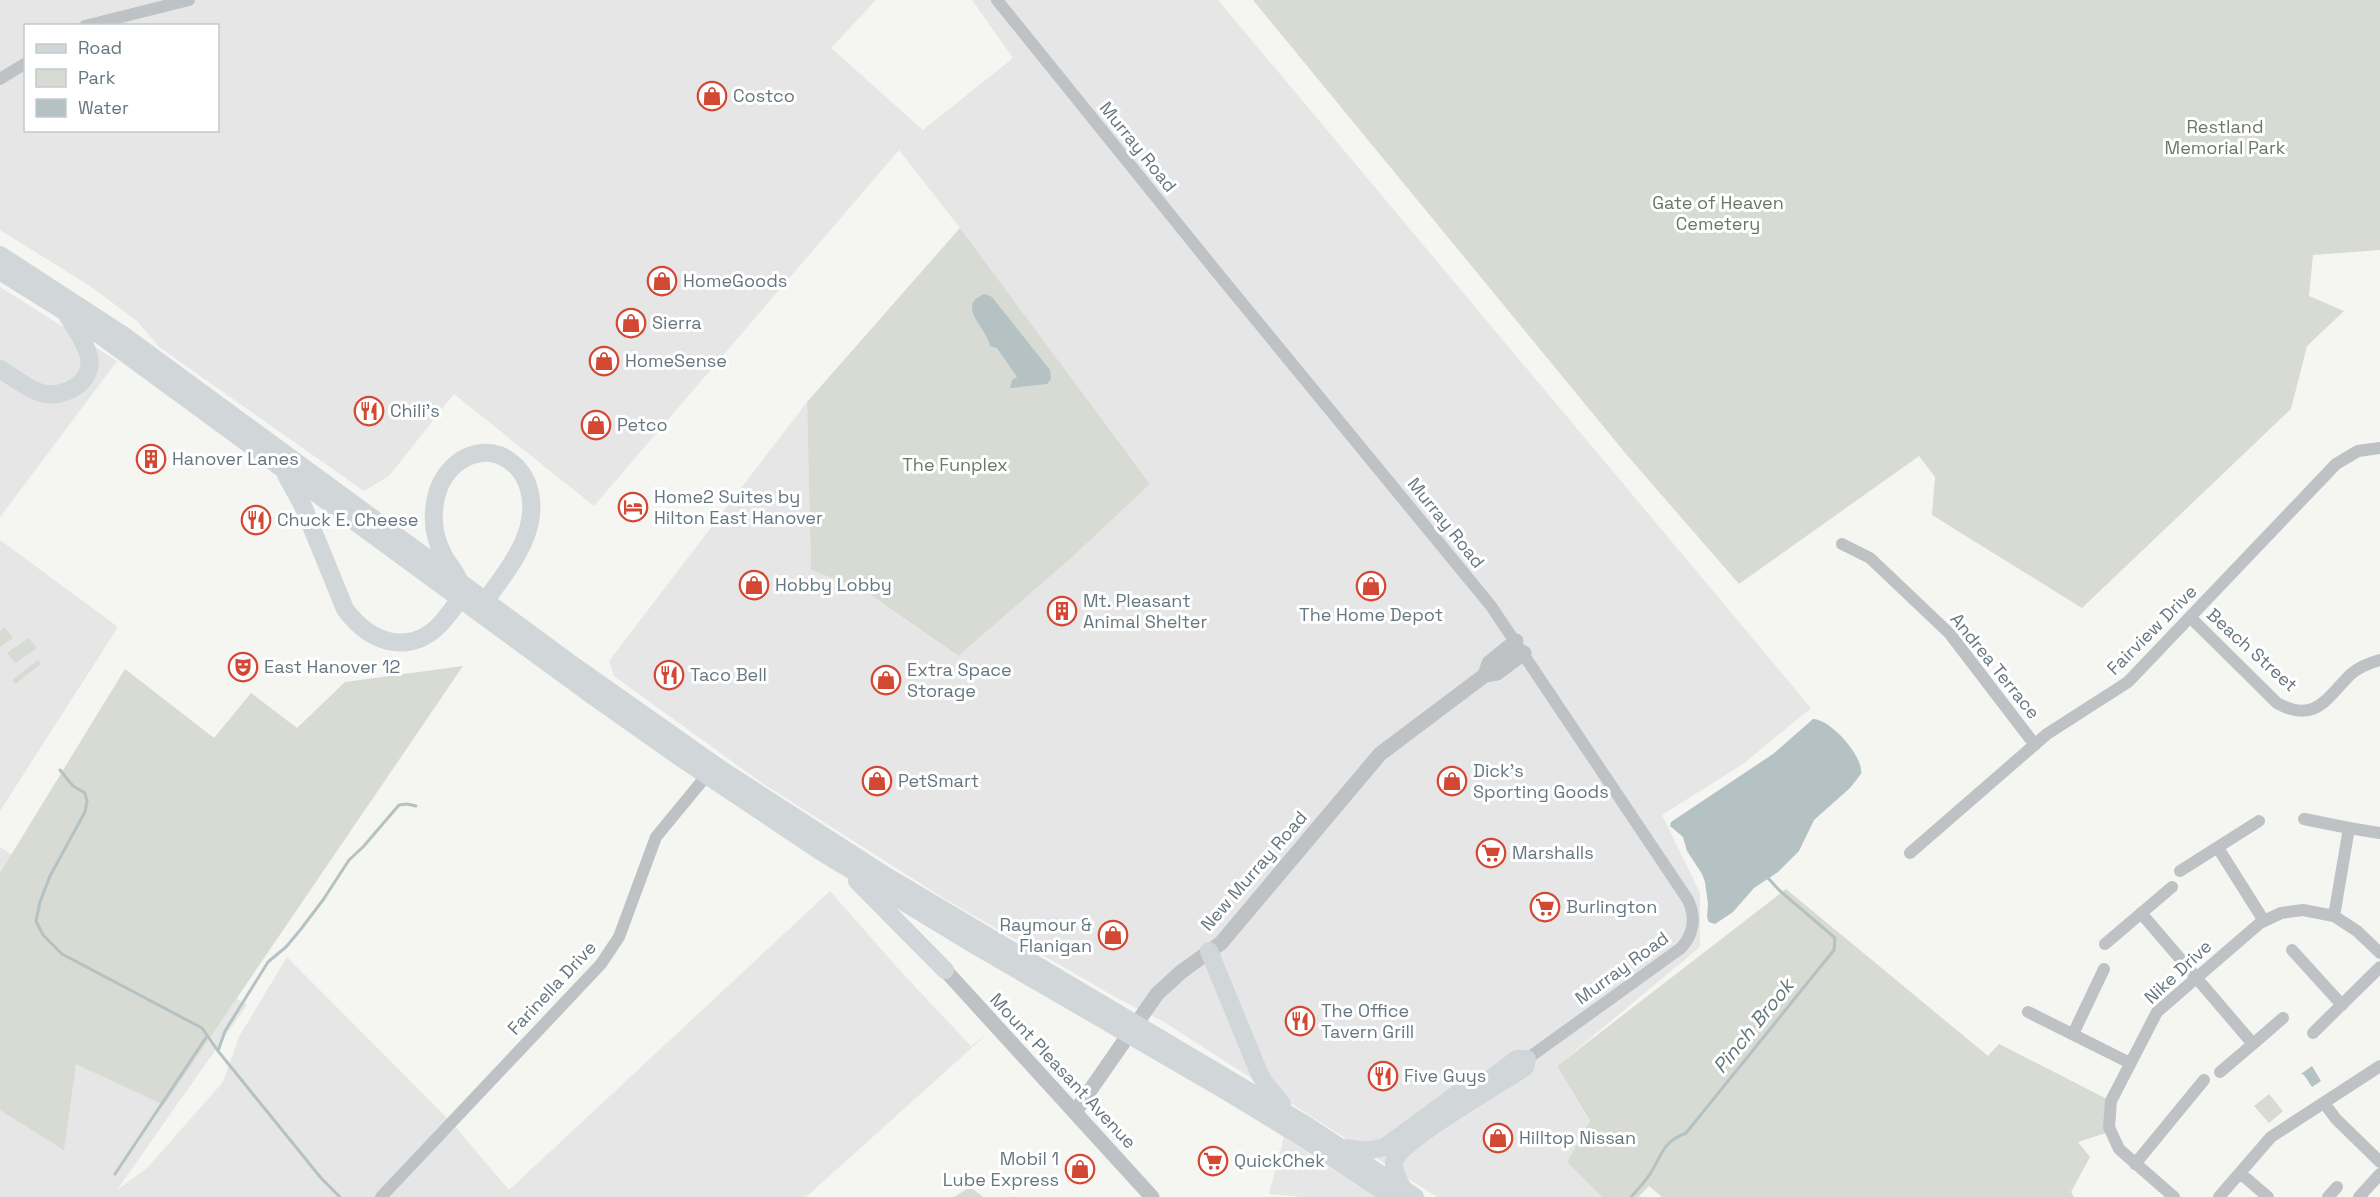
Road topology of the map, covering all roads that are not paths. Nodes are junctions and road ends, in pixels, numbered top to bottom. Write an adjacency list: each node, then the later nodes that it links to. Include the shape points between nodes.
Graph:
1 (189, 0): 3 (street)
2 (997, 0): 16 (street, Murray Road, via 1491,606)
3 (93, 24)
4 (24, 64): 5 (street)
5 (0, 79)
6 (0, 255): 13 (main road, via 123,335)
7 (0, 271): 8 (main road)
8 (66, 314): 9 (main road, via 89,357 83,380 76,387 63,394 42,393); 11 (main road, via 147,368)
9 (0, 369)
10 (2380, 448): 15 (street, Fairview Drive, via 2358,451 2336,464)
11 (284, 470): 13 (main road); 13 (main road, via 345,609 366,633 398,642 421,638 440,625)
12 (1842, 544): 18 (street, Andrea Terrace, via 1870,558 1950,634)
13 (459, 590): 14 (main road); 14 (main road, via 435,534 437,495 456,464 474,454 496,454 513,463 525,479 530,491 531,517 519,552)
14 (481, 606): 19 (main road); 43 (main road, via 814,831)
15 (2191, 618): 17 (street, Beach Street, via 2277,703 2289,708 2321,706 2351,674); 18 (street, Fairview Drive, via 2128,682)
16 (1520, 647): 34 (street, New Murray Road, via 1490,663 1485,675 1380,754 1228,935); 47 (street, Murray Road, via 1688,900 1694,919 1681,948)
17 (2380, 660)
18 (2035, 745): 25 (street, Fairview Drive)
19 (707, 775): 26 (main road); 62 (street, Farinella Drive, via 656,837 619,937 602,964)
20 (2304, 819): 22 (street)
21 (2259, 821): 24 (street)
22 (2349, 828): 23 (street); 30 (street)
23 (2380, 833)
24 (2218, 848): 27 (street); 31 (street)
25 (1910, 853)
26 (834, 858): 38 (main road); 43 (main road, via 973,944)
27 (2180, 872)
28 (2172, 887): 29 (street)
29 (2141, 913): 32 (street); 39 (street)
30 (2334, 916): 31 (street, Nike Drive, via 2293,911); 35 (street, Nike Drive)
31 (2264, 921): 39 (street, Nike Drive)
32 (2105, 944)
33 (2292, 950): 40 (street)
34 (1209, 951): 43 (street, New Murray Road, via 1162,988); 54 (main road, via 1267,1086)
35 (2380, 953)
36 (2380, 967): 40 (street)
37 (2104, 969): 45 (street)
38 (945, 970): 53 (street, Mount Pleasant Avenue)
39 (2196, 978): 46 (street); 48 (street, Nike Drive, via 2157,1012)
40 (2342, 1005): 44 (street)
41 (2028, 1012): 45 (street)
42 (2283, 1018): 46 (street)
43 (1133, 1029): 53 (street, New Murray Road); 54 (main road); 61 (main road, via 1303,1138)
44 (2313, 1033)
45 (2073, 1034): 48 (street)
46 (2253, 1044): 50 (street)
47 (1527, 1059): 55 (main road, via 1519,1059 1489,1080 1457,1094 1385,1147 1366,1151); 61 (main road, via 1526,1067 1462,1104 1402,1149 1394,1168)
48 (2130, 1063): 57 (street, Nike Drive, via 2111,1101 2108,1120 2114,1142)
49 (2380, 1066): 52 (street)
50 (2220, 1072)
51 (2204, 1080): 57 (street)
52 (2324, 1103): 56 (street); 58 (street, via 2271,1137)
53 (1074, 1112): 63 (street, Mount Pleasant Avenue)
54 (1306, 1125): 55 (main road)
55 (1341, 1147): 61 (main road)
56 (2380, 1162)
57 (2135, 1164): 64 (street, Nike Drive)
58 (2240, 1173): 65 (street); 66 (street)
59 (2380, 1174): 68 (street)
60 (2337, 1187): 67 (street)
61 (1403, 1194)
62 (381, 1197)
63 (1152, 1197)
64 (2174, 1197)
65 (2218, 1197)
66 (2268, 1197)
67 (2328, 1197)
68 (2359, 1197)

